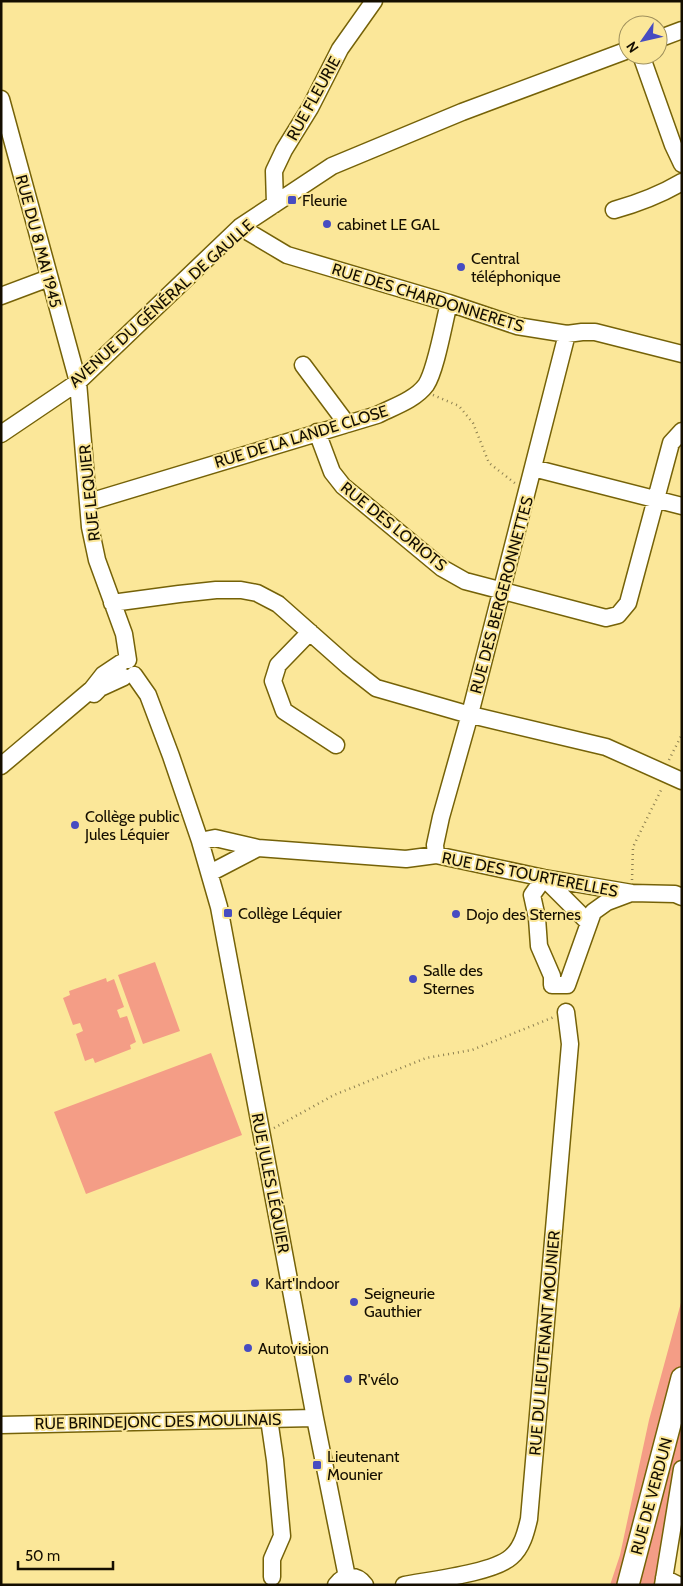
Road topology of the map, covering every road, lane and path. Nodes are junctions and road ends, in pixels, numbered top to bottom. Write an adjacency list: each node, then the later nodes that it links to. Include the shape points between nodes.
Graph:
1 (374, 1): 10 (street, RUE FLEURIE, via 340,49 284,150 274,171)
2 (682, 30): 3 (street)
3 (668, 35)
4 (618, 54): 10 (street, AVENUE DU GÉNÉRAL DE GAULLE, via 338,163)
5 (644, 65): 8 (street, via 672,145)
6 (1, 99): 7 (street, RUE DU 8 MAI 1945)
7 (3, 118): 13 (street, RUE DU 8 MAI 1945)
8 (682, 164)
9 (682, 182): 11 (street, via 664,193)
10 (275, 204): 12 (street, AVENUE DU GÉNÉRAL DE GAULLE)
11 (614, 210)
12 (240, 227): 15 (street, RUE DES CHARDONNERETS, via 287,256); 19 (street, AVENUE DU GÉNÉRAL DE GAULLE)
13 (49, 278): 14 (street); 19 (street, RUE DU 8 MAI 1945)
14 (1, 296)
15 (449, 303): 16 (street, RUE DES CHARDONNERETS, via 517,326); 20 (street, RUE DE LA LANDE CLOSE, via 432,372)
16 (567, 334): 17 (street, RUE DES CHARDONNERETS, via 595,332); 25 (street, RUE DES BERGERONNETTES)
17 (682, 354)
18 (303, 365): 21 (street)
19 (78, 382): 24 (street, AVENUE DU GÉNÉRAL DE GAULLE); 28 (street, RUE LEQUIER)
20 (420, 390): 21 (street, RUE DE LA LANDE CLOSE, via 395,407); 26 (path, via 459,406 472,423 489,463)
21 (347, 424): 23 (street, RUE DE LA LANDE CLOSE)
22 (682, 431): 27 (street, RUE DES LORIOTS, via 671,443)
23 (317, 432): 28 (street, RUE DE LA LANDE CLOSE); 30 (street, RUE DES LORIOTS, via 332,472 343,486 442,568 465,581)
24 (1, 434)
25 (533, 468): 26 (street, RUE DES BERGERONNETTES); 27 (street)
26 (527, 493): 30 (street, RUE DES BERGERONNETTES)
27 (656, 499): 29 (street); 30 (street, RUE DES LORIOTS, via 628,603 618,615 606,618)
28 (89, 502): 31 (street, RUE LEQUIER, via 97,560)
29 (682, 506)
30 (500, 591): 34 (street, RUE DES BERGERONNETTES)
31 (112, 603): 32 (street, via 241,590 256,593 278,604); 33 (street, RUE LEQUIER, via 124,634)
32 (310, 632): 34 (street, via 376,688); 36 (street, via 278,665 273,681 284,711)
33 (126, 669): 37 (street, via 102,675 92,689); 39 (street, RUE LEQUIER, via 148,695)
34 (470, 714): 38 (street, via 606,747); 41 (street, RUE DES BERGERONNETTES, via 441,817)
35 (682, 734): 38 (path)
36 (336, 744)
37 (1, 768)
38 (671, 776): 44 (path, via 633,848)
39 (200, 841): 40 (street, RUE DES TOURTERELLES, via 215,838); 42 (street, RUE LEQUIER)
40 (258, 848): 41 (street, RUE DES TOURTERELLES, via 406,860); 42 (street)
41 (436, 855): 43 (street, RUE DES TOURTERELLES)
42 (210, 873): 46 (street, RUE LEQUIER)
43 (544, 878): 44 (street, RUE DES TOURTERELLES); 47 (street); 47 (street, via 532,895 539,946 552,976 552,985 567,985)
44 (632, 893): 45 (street, RUE DES TOURTERELLES, via 676,894); 47 (street, via 606,902 593,912)
45 (682, 897)
46 (220, 907): 49 (street, RUE JULES LÉQUIER)
47 (589, 923)
48 (566, 1012): 49 (path, via 472,1050 426,1058 334,1095); 59 (street, RUE DU LIEUTENANT MOUNIER, via 570,1044 529,1519 524,1538 512,1556 493,1568)
49 (262, 1134): 51 (street, RUE JULES LÉQUIER)
50 (682, 1378): 60 (main road, RUE DE VERDUN)
51 (316, 1418): 52 (street, RUE BRINDEJONC DES MOULINAIS); 56 (street, RUE JULES LÉQUIER)
52 (269, 1419): 53 (street, RUE BRINDEJONC DES MOULINAIS); 55 (street, via 282,1536 272,1559)
53 (1, 1425)
54 (682, 1470): 57 (street)
55 (272, 1577)
56 (342, 1581): 58 (street, RUE JULES LÉQUIER, via 358,1578)
57 (668, 1582)
58 (365, 1585)
59 (404, 1585)
60 (628, 1585)

